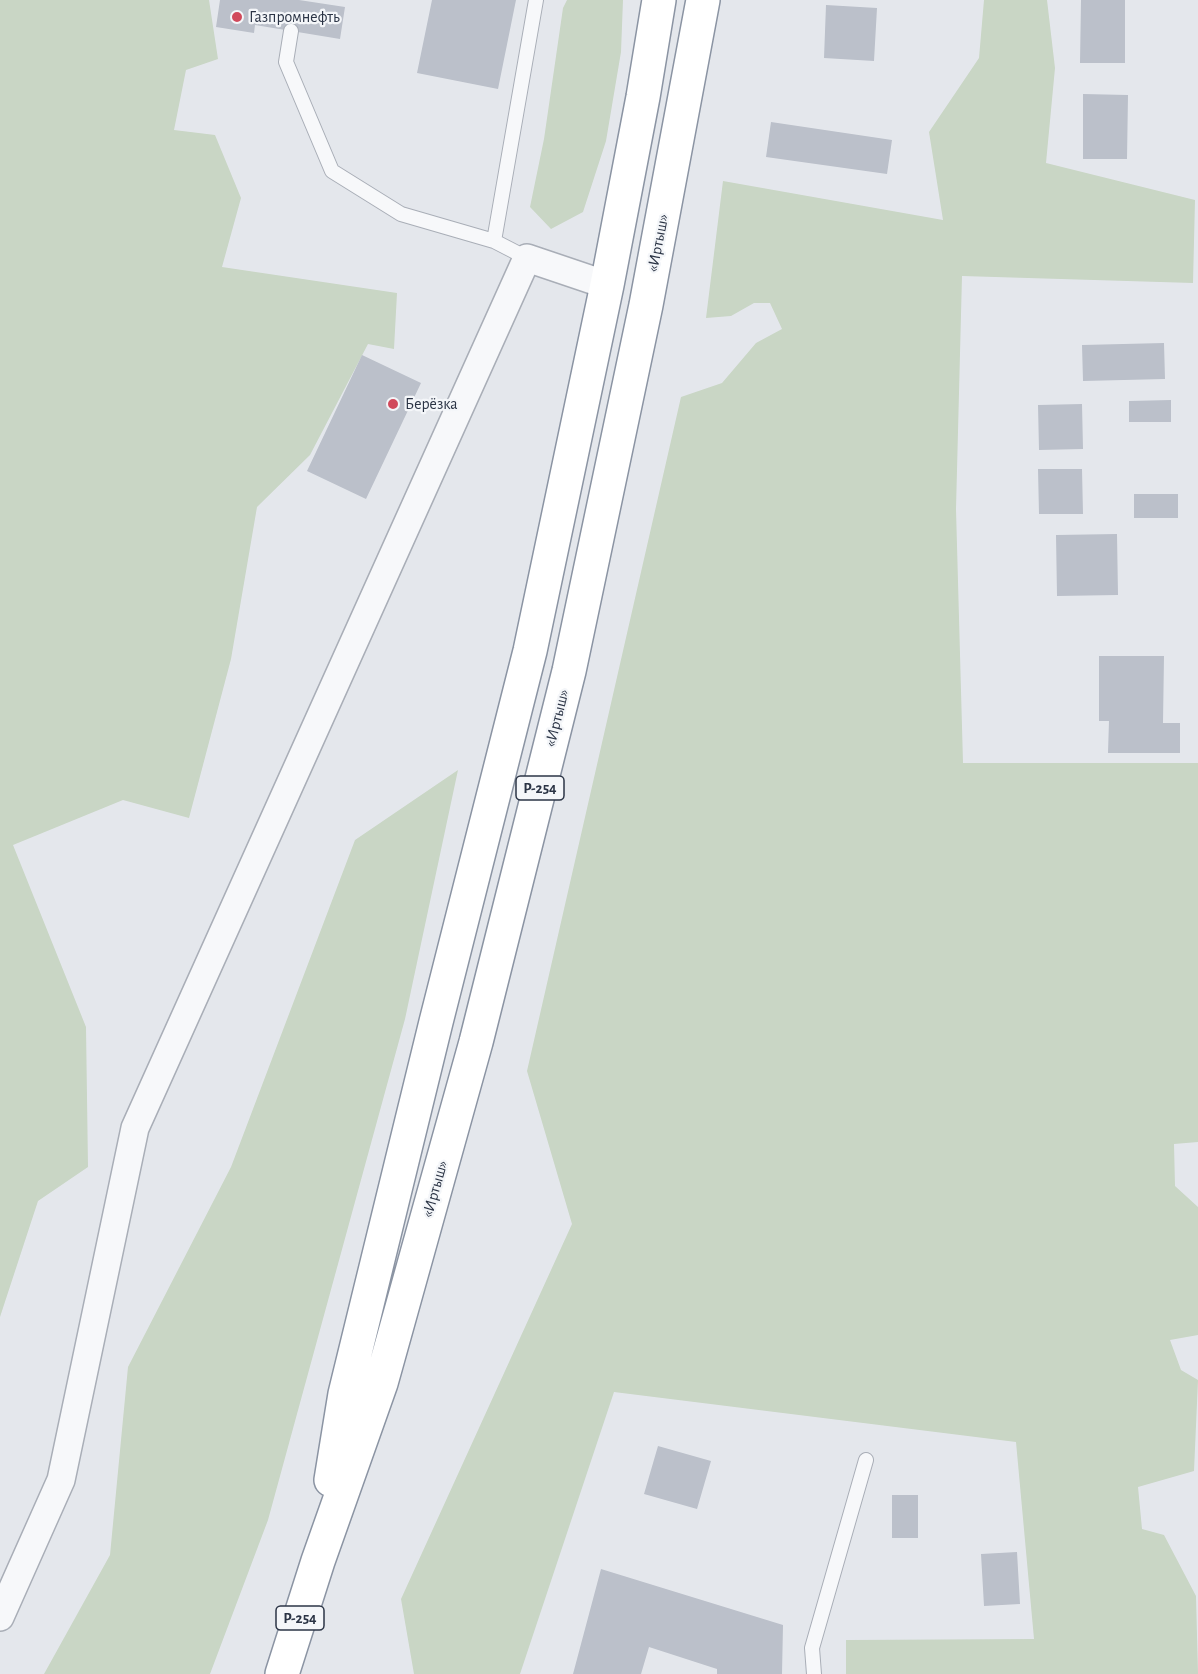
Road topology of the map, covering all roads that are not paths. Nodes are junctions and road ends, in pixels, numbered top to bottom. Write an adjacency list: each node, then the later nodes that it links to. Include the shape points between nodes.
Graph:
1 (536, 0): 5 (lane)
2 (659, 0): 7 (highway, «Иртыш» / Р-254)
3 (703, 0): 9 (highway, «Иртыш» / Р-254, via 646,305 566,683 476,1042 381,1383)
4 (291, 31): 5 (lane, via 286,62 332,171 401,214)
5 (494, 241): 6 (lane)
6 (527, 258): 7 (street); 10 (street, via 135,1128 61,1479)
7 (607, 285): 9 (highway, «Иртыш» / Р-254, via 530,651 345,1394)
8 (866, 1460): 12 (lane, via 812,1648)
9 (318, 1561): 11 (highway, «Иртыш» / Р-254)
10 (0, 1617)
11 (282, 1674)
12 (814, 1674)

